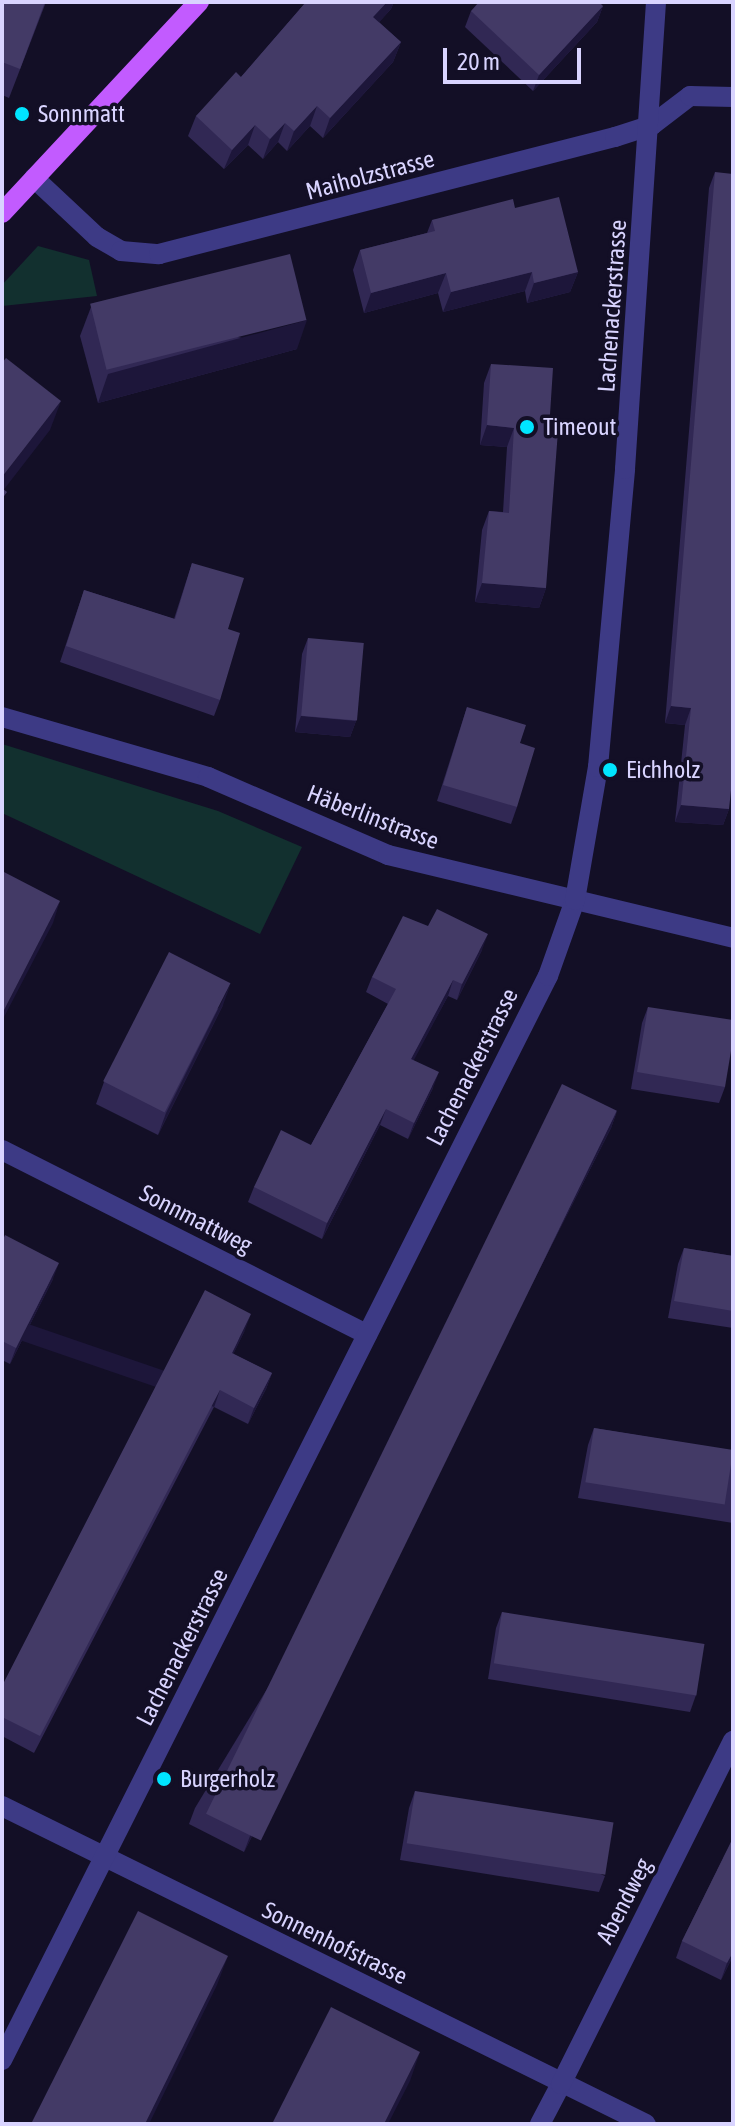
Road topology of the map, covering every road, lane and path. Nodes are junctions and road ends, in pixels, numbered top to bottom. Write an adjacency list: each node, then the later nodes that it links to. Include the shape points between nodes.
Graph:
1 (199, 2): 5 (main road)
2 (656, 2): 4 (street, Lachenackerstrasse)
3 (733, 97): 4 (street, Maiholzstrasse, via 690,96)
4 (652, 125): 5 (street, Maiholzstrasse, via 159,254 121,251 97,237); 8 (street, Lachenackerstrasse, via 598,767)
5 (34, 178): 6 (main road)
6 (2, 213)
7 (2, 717): 8 (street, Häberlinstrasse, via 208,777 388,855)
8 (575, 900): 9 (street, Häberlinstrasse); 11 (street, Lachenackerstrasse, via 548,976)
9 (733, 938)
10 (2, 1150): 11 (street, Sonnmattweg)
11 (367, 1334): 14 (street, Lachenackerstrasse)
12 (733, 1741): 16 (street, Abendweg)
13 (2, 1806): 14 (street, Sonnenhofstrasse)
14 (105, 1858): 15 (street, Lachenackerstrasse); 16 (street, Sonnenhofstrasse)
15 (2, 2060)
16 (561, 2084): 17 (street, Abendweg); 18 (street, Sonnenhofstrasse)
17 (540, 2124)
18 (646, 2124)

